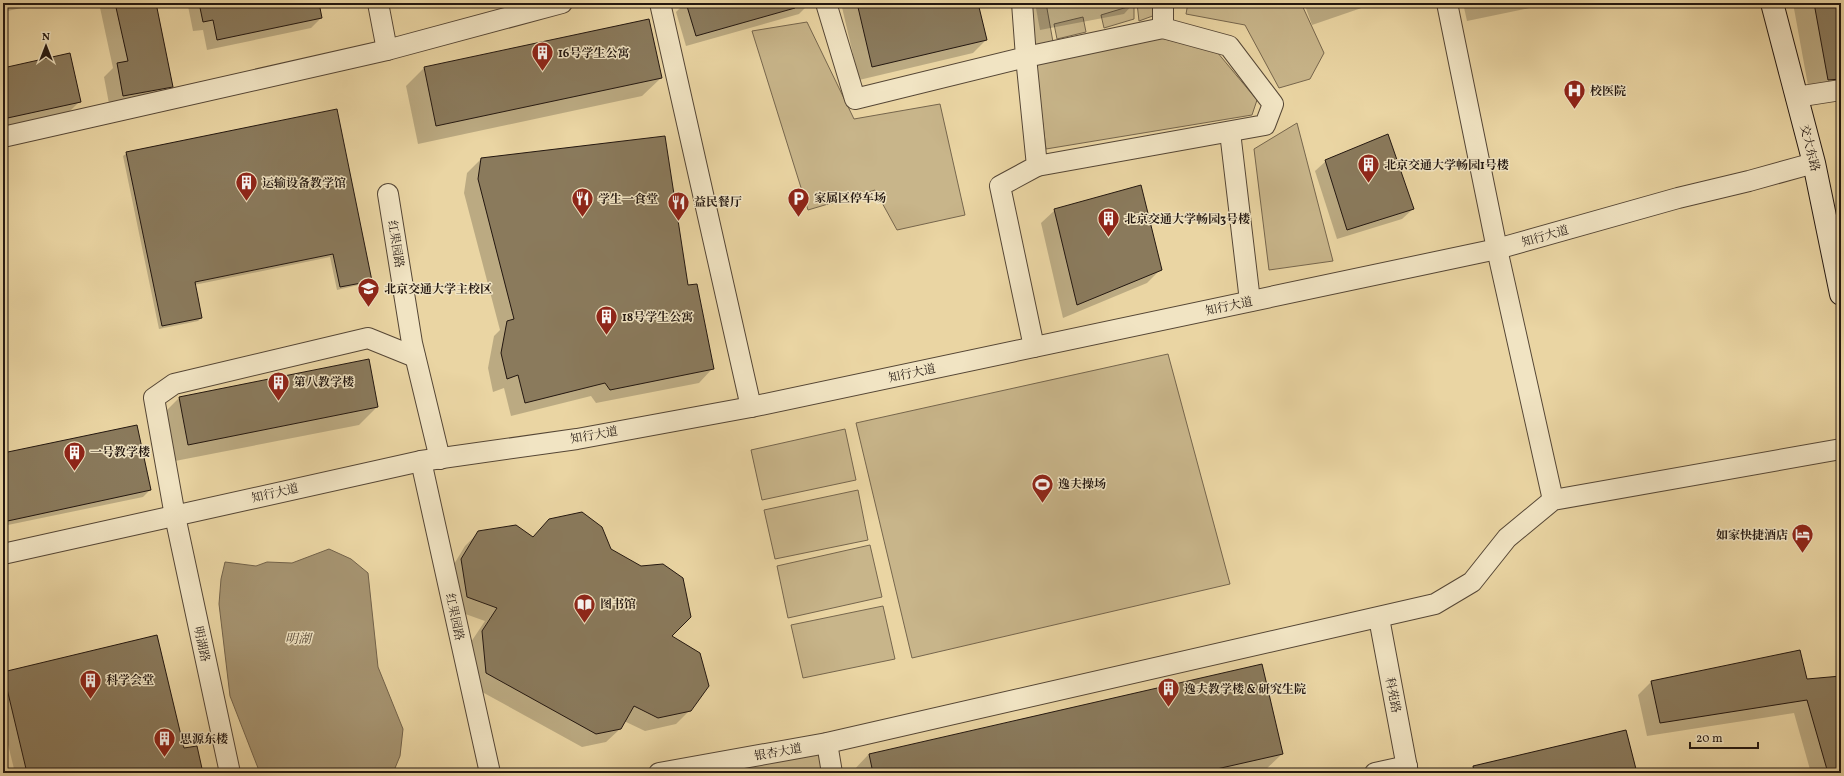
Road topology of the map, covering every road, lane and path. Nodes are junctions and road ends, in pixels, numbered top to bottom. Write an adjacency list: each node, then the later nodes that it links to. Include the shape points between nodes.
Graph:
1 (378, 3): 10 (street)
2 (562, 3): 10 (street)
3 (660, 3): 24 (street)
4 (826, 3): 11 (street, via 855,99)
5 (1022, 3): 11 (street)
6 (1163, 3): 9 (street)
7 (1447, 3): 19 (street)
8 (1772, 3): 13 (street, 交大东路)
9 (1163, 28): 11 (street); 14 (street, via 1229,46 1273,104 1264,125)
10 (386, 50): 15 (street)
11 (1026, 56): 17 (street)
12 (1841, 90): 13 (street)
13 (1796, 97): 16 (street, 交大东路)
14 (1230, 132): 17 (street); 21 (street)
15 (3, 137)
16 (1814, 163): 19 (street, 知行大道); 20 (street, 交大东路)
17 (1037, 166): 22 (street, via 1000,186)
18 (388, 194): 23 (street, 红果园路)
19 (1497, 249): 21 (street, 知行大道); 27 (street)
20 (1841, 294)
21 (1250, 301): 22 (street, 知行大道)
22 (1034, 347): 24 (street, 知行大道)
23 (415, 357): 26 (street, 红果园路); 28 (street, 明湖路, via 368,338 174,384 154,398)
24 (751, 407): 26 (street, 知行大道, via 577,439)
25 (1841, 449): 27 (street)
26 (430, 460): 28 (street, 知行大道); 34 (street, 红果园路)
27 (1553, 500): 30 (street, 银杏大道, via 1507,538 1472,582 1435,604)
28 (175, 516): 29 (street, 知行大道); 33 (street, 明湖路)
29 (3, 554)
30 (1379, 618): 31 (street, 银杏大道); 32 (street, 科苑路)
31 (827, 743): 35 (street, 银杏大道); 36 (street)
32 (1407, 770): 37 (street)
33 (230, 773)
34 (490, 773)
35 (659, 773)
36 (832, 773)
37 (1375, 773)

